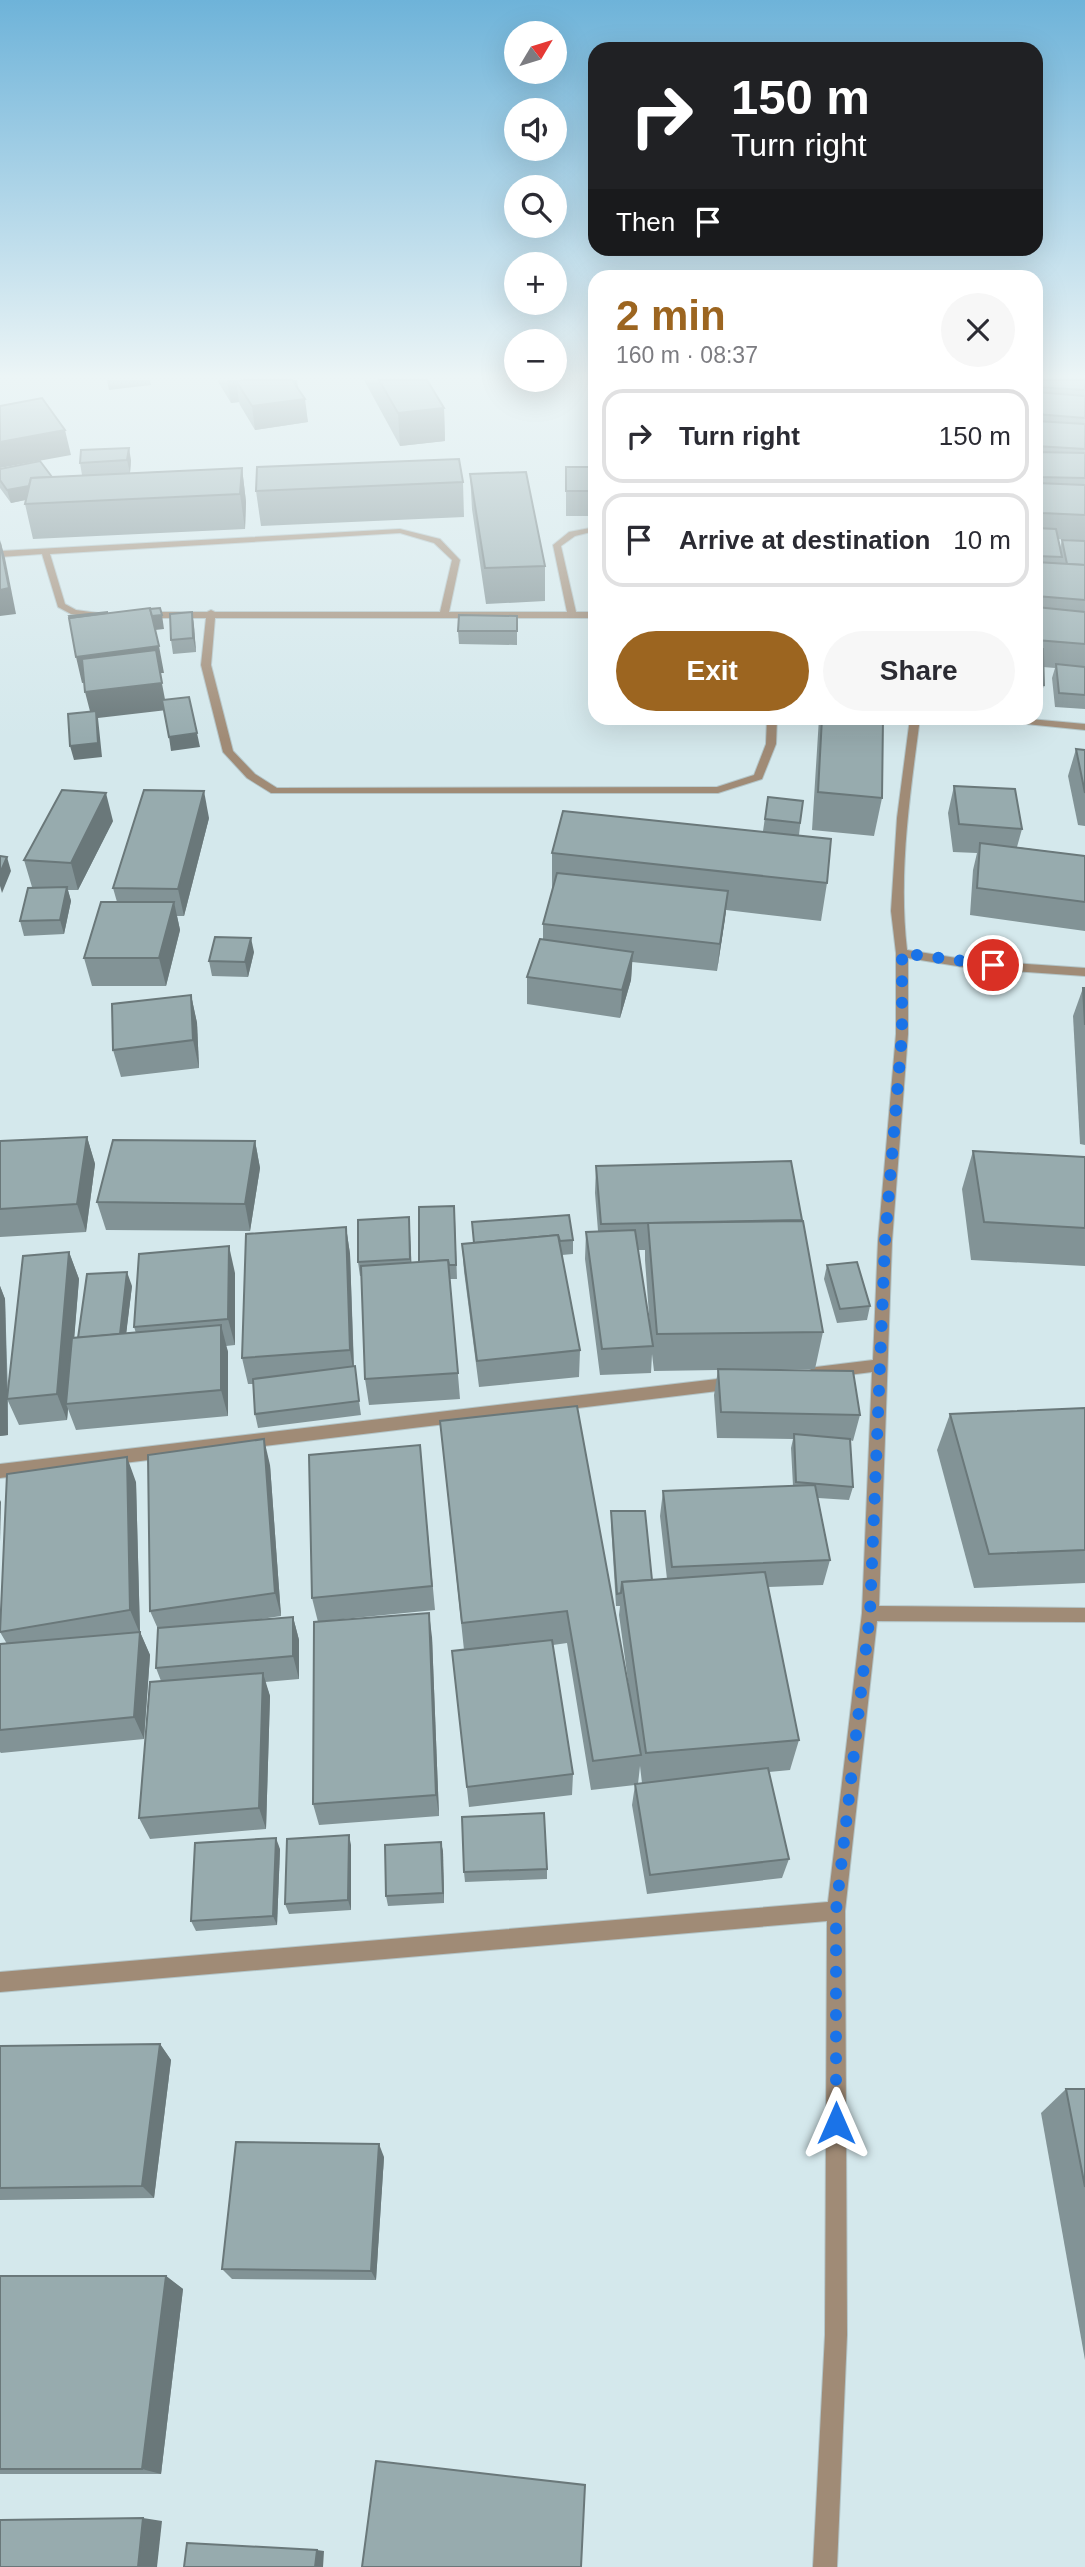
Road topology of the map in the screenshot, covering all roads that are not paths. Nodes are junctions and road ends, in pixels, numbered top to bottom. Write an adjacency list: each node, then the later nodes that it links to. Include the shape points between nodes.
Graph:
1 (588, 531): 6 (street, via 572,534 557,545)
2 (45, 551): 3 (street); 5 (street, via 400,531 437,541 456,559); 9 (street, via 61,605 74,612)
3 (0, 554)
4 (211, 613): 5 (street); 7 (street); 11 (street, via 206,665 229,752 251,776 275,791 718,790 758,777 771,744)
5 (444, 613): 6 (street)
6 (572, 614): 8 (street)
7 (128, 615)
8 (588, 615)
9 (114, 616)
10 (1043, 723): 13 (street)
11 (772, 725)
12 (914, 725): 14 (street, via 898,885)
13 (1085, 727)
14 (902, 953): 15 (street, via 970,964); 16 (street, via 902,1034 885,1241)
15 (1085, 972)
16 (881, 1365): 17 (street); 20 (street)
17 (798, 1375)
18 (743, 1382): 19 (street)
19 (0, 1471)
20 (870, 1613): 21 (street); 22 (street)
21 (1085, 1615)
22 (836, 1911): 23 (street); 24 (street, via 836,2335)
23 (0, 1982)
24 (825, 2567)

